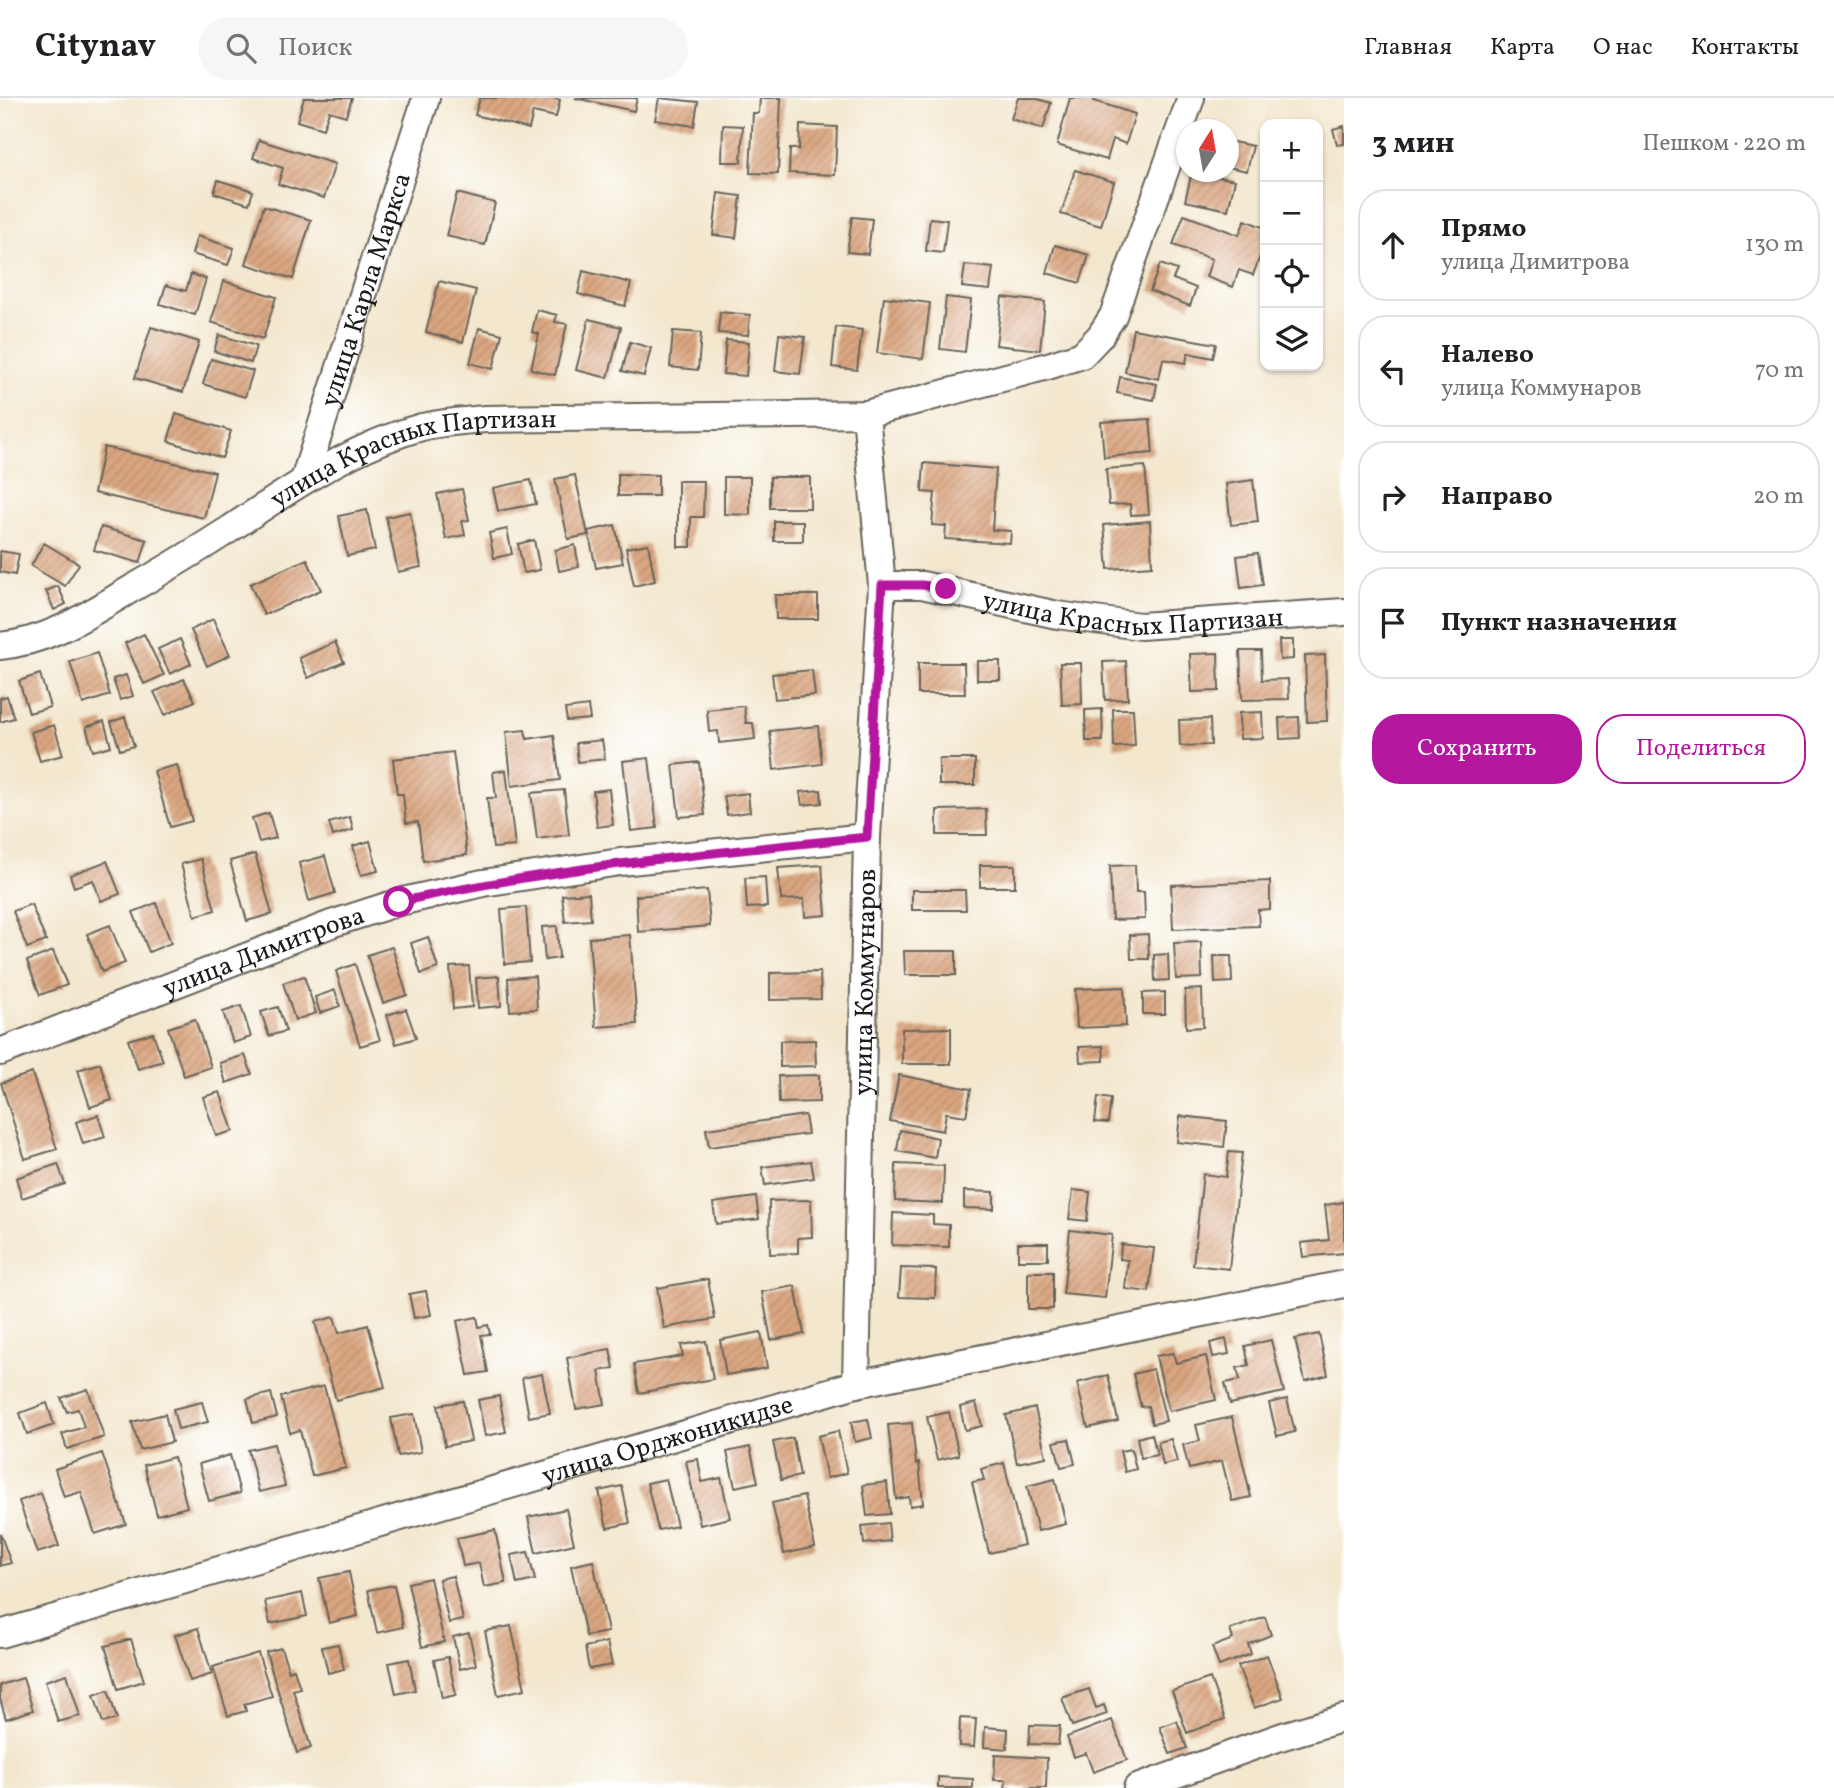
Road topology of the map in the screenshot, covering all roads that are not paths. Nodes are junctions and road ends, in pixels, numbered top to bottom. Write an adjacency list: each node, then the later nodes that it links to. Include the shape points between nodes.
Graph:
1 (426, 98): 4 (street, улица Карла Маркса)
2 (1191, 98): 3 (street, via 1113,316 1082,355)
3 (866, 414): 4 (street, улица Красных Партизан, via 452,422 381,442); 5 (street, улица Коммунаров)
4 (304, 480): 7 (street, улица Красных Партизан, via 57,633)
5 (882, 585): 6 (street, улица Красных Партизан, via 922,585 1057,615 1140,626); 8 (street, улица Коммунаров)
6 (1344, 612)
7 (0, 646)
8 (867, 837): 9 (street, улица Димитрова, via 620,863 483,883 399,902); 11 (street, улица Коммунаров)
9 (0, 1052)
10 (1344, 1284): 11 (street, улица Орджоникидзе)
11 (856, 1384): 12 (street, улица Орджоникидзе)
12 (0, 1634)
13 (1344, 1718): 14 (street)
14 (1137, 1788)

